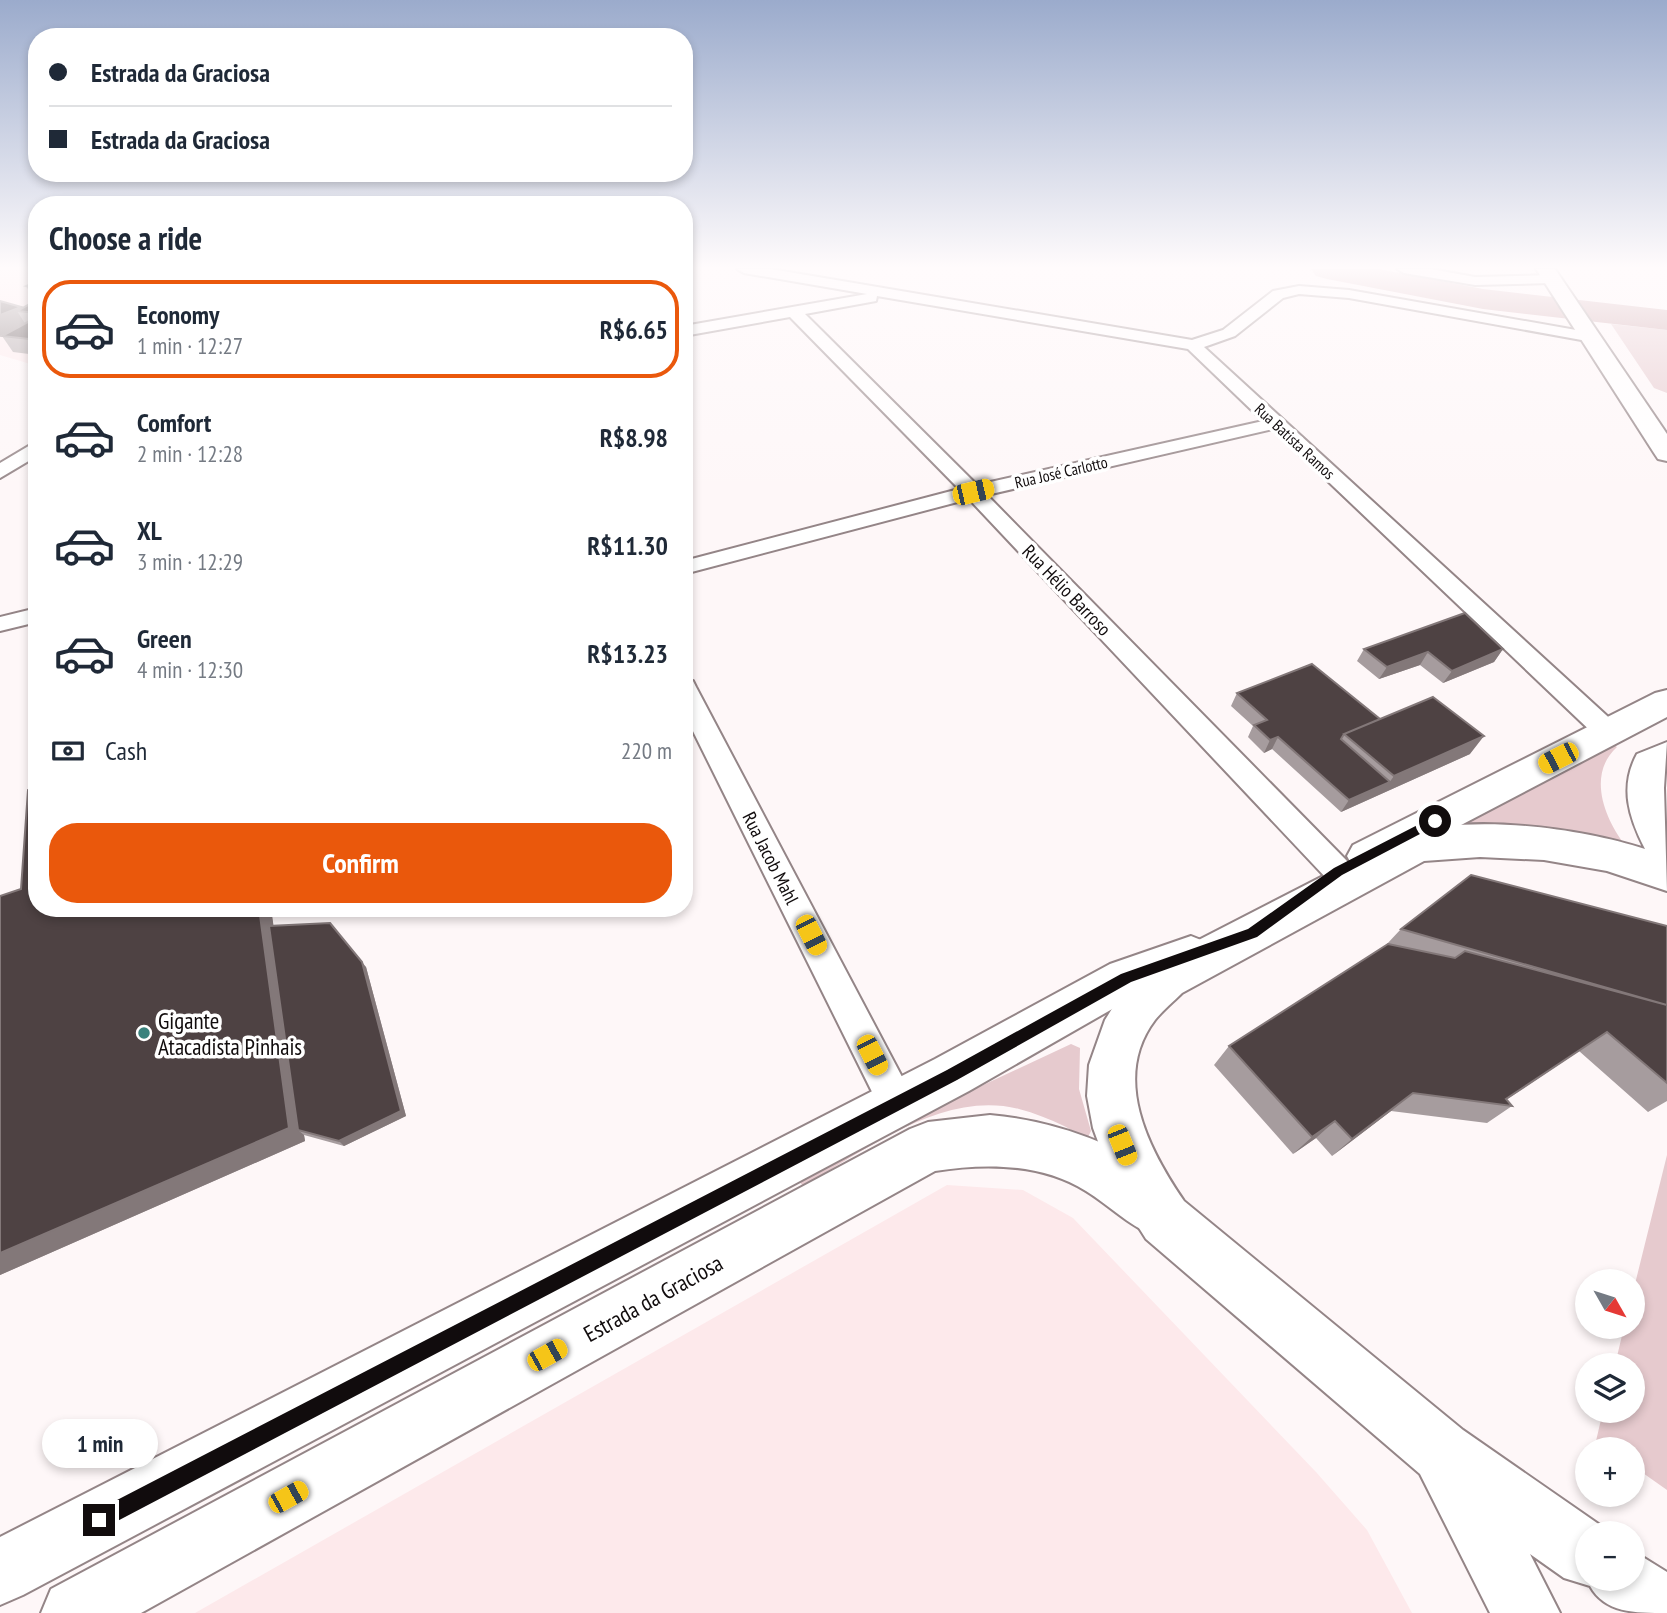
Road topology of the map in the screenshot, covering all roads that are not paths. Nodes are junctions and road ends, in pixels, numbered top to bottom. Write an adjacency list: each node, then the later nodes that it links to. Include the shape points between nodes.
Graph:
1 (826, 344): 9 (street, Rua Hélio Barroso)
2 (1190, 344): 4 (street)
3 (1593, 344): 7 (main road)
4 (1194, 345): 5 (street, Rua Batista Ramos)
5 (1277, 423): 9 (street, Rua José Carlotto); 15 (street, Rua Batista Ramos)
6 (28, 453): 8 (street)
7 (1667, 453)
8 (0, 472)
9 (973, 492): 10 (street, Rua José Carlotto); 18 (street, Rua Hélio Barroso)
10 (693, 566)
11 (28, 617): 12 (street)
12 (0, 624)
13 (1667, 702): 15 (main road)
14 (693, 722): 21 (street, Rua Jacob Mahl)
15 (1608, 732): 18 (main road)
16 (1667, 755): 17 (main road, via 1650,764 1644,804)
17 (1667, 852)
18 (1338, 871): 20 (main road)
19 (1667, 874): 20 (main road, via 1612,856 1531,841 1417,846)
20 (1252, 933): 21 (main road, via 1126,978); 22 (main road, via 1150,992 1124,1026 1116,1048 1112,1083 1115,1121 1132,1171)
21 (897, 1104): 25 (main road)
22 (1165, 1220): 23 (main road); 27 (main road, Estrada da Graciosa, via 1112,1177 1055,1149 990,1139 928,1147)
23 (1441, 1452): 24 (main road); 28 (main road)
24 (1575, 1547)
25 (0, 1572)
26 (1637, 1591): 29 (main road)
27 (75, 1613)
28 (1526, 1613)
29 (1667, 1613)

